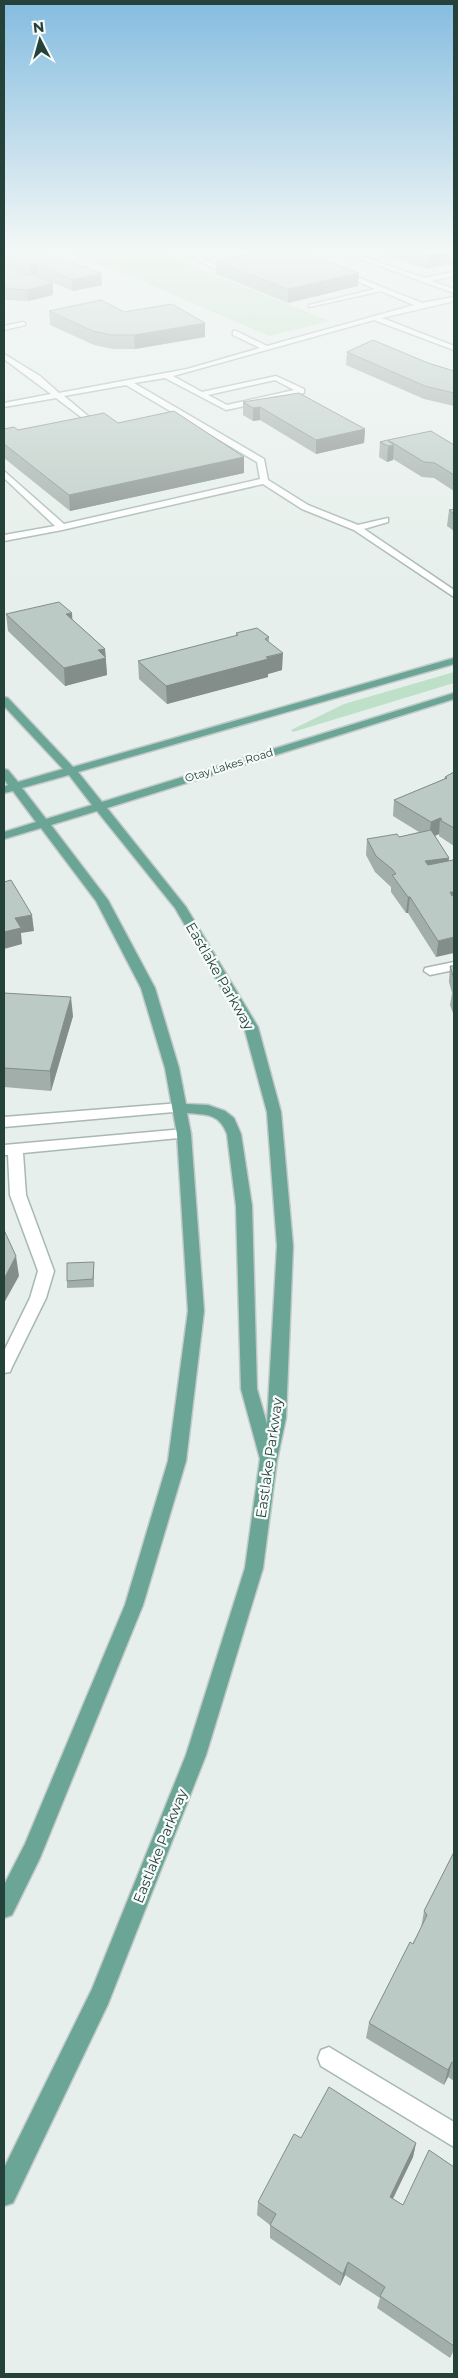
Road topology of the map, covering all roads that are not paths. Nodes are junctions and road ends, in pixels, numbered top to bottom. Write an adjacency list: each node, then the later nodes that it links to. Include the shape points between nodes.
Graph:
1 (11, 361): 6 (street)
2 (220, 361): 3 (street)
3 (166, 375): 4 (street); 5 (street)
4 (128, 383): 6 (street); 10 (street, via 261,461)
5 (201, 394): 5 (street, via 226,408 301,391 276,378)
6 (57, 396): 7 (street); 8 (street)
7 (4, 405)
8 (85, 418)
9 (4, 474): 12 (street)
10 (264, 481): 12 (street); 13 (street, via 305,506)
11 (385, 520): 13 (street)
12 (62, 527): 14 (street)
13 (357, 528): 16 (street)
14 (4, 538)
15 (454, 583): 16 (street)
16 (442, 586): 17 (street)
17 (454, 594)
18 (454, 661): 22 (main road)
19 (454, 696): 24 (main road, Otay Lakes Road)
20 (4, 700): 22 (main road, Eastlake Parkway)
21 (4, 772): 23 (main road)
22 (72, 772): 23 (main road); 24 (main road, Eastlake Parkway)
23 (9, 788): 25 (main road)
24 (100, 805): 25 (main road, Otay Lakes Road); 34 (main road, Eastlake Parkway, via 180,907 251,1027 274,1112 285,1246 277,1418)
25 (44, 824): 26 (main road, Otay Lakes Road); 29 (main road, via 102,900 148,988 172,1068)
26 (4, 836)
27 (454, 966): 28 (street)
28 (430, 971)
29 (180, 1108): 30 (street); 31 (main road); 34 (main road, via 220,1114 229,1121 234,1134 244,1206 249,1389)
30 (4, 1122)
31 (184, 1134): 32 (street); 35 (main road, via 196,1311 177,1461 134,1605 32,1851)
32 (9, 1149): 33 (street, via 18,1195 46,1271 38,1298)
33 (4, 1367)
34 (268, 1460): 38 (main road, Eastlake Parkway, via 254,1568 196,1755 100,1996)
35 (4, 1907)
36 (329, 2058): 37 (street)
37 (454, 2135)
38 (4, 2194)

